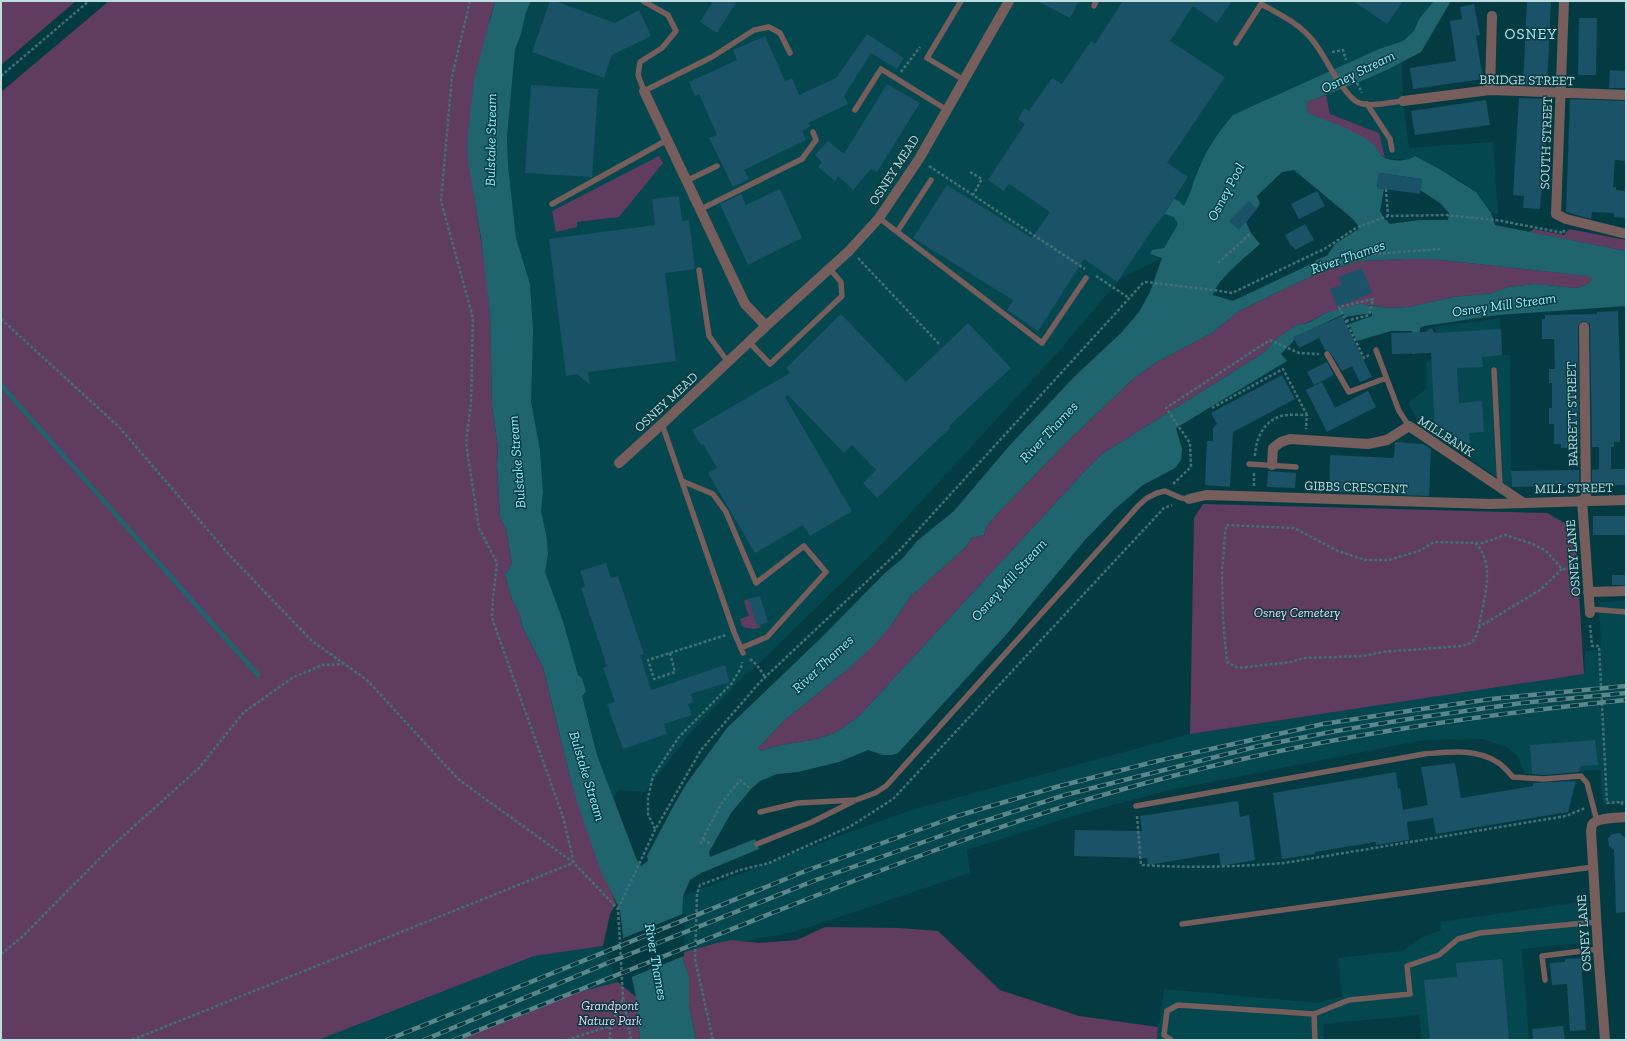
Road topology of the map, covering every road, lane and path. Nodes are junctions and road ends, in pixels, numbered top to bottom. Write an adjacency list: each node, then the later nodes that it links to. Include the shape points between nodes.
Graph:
1 (89, 1): 12 (path)
2 (470, 1): 100 (path, via 452,76 441,201 473,318 471,403 466,443 479,528 497,563 492,618 563,817)
3 (644, 1): 15 (lane, via 668,15 676,31 662,48 640,62 638,75)
4 (962, 1): 13 (lane, via 927,58)
5 (1009, 1): 13 (street, OSNEY MEAD)
6 (1564, 1): 16 (street, SOUTH STREET)
7 (1492, 16): 14 (street)
8 (1236, 43): 19 (lane, via 1262,4 1295,23 1314,42 1347,92 1357,102)
9 (1343, 50): 11 (path)
10 (790, 53): 15 (lane, via 780,33 769,27 754,30 712,57)
11 (1346, 60)
12 (1, 76)
13 (964, 80): 21 (street, OSNEY MEAD)
14 (1490, 90): 16 (street, BRIDGE STREET); 18 (street, BRIDGE STREET)
15 (644, 91): 23 (street)
16 (1560, 92): 17 (street, BRIDGE STREET); 39 (street, SOUTH STREET, via 1556,214 1566,219)
17 (1626, 95)
18 (1403, 100): 19 (lane)
19 (1367, 104): 24 (lane, via 1390,139)
20 (855, 110): 21 (lane, via 881,69)
21 (947, 110): 25 (street, OSNEY MEAD)
22 (813, 132): 33 (lane, via 816,140 802,159)
23 (666, 140): 29 (street); 32 (lane)
24 (1392, 150)
25 (919, 159): 31 (path); 35 (street, OSNEY MEAD)
26 (717, 166): 29 (lane)
27 (970, 172): 31 (path, via 982,179)
28 (931, 180): 36 (lane)
29 (686, 181): 33 (street)
30 (1386, 189): 34 (path)
31 (973, 195): 47 (path)
32 (552, 204)
33 (699, 210): 50 (street, via 744,304)
34 (1387, 217): 38 (path, via 1446,216 1496,220); 47 (path, via 1356,228 1326,248 1232,293 1146,282 1142,283)
35 (879, 218): 36 (lane); 44 (street, OSNEY MEAD)
36 (897, 232): 46 (lane, via 1042,344)
37 (1251, 233): 42 (path)
38 (1564, 233)
39 (1626, 234)
40 (1440, 249): 43 (path, via 1371,254)
41 (853, 253): 53 (path)
42 (1218, 263)
43 (1339, 263)
44 (830, 269): 50 (street, OSNEY MEAD); 52 (lane, via 841,282 842,296 770,364)
45 (699, 270): 56 (lane, via 709,336)
46 (1086, 278)
47 (1129, 298): 86 (path, via 898,552)
48 (1, 319): 85 (path, via 119,427 238,563 312,641)
49 (1346, 321): 49 (path, via 1369,315 1373,299 1339,307); 54 (path, via 1364,358)
50 (766, 326): 52 (street, OSNEY MEAD)
51 (1584, 327): 71 (street, BARRETT STREET)
52 (749, 342): 56 (street, OSNEY MEAD)
53 (940, 345)
54 (1376, 350): 58 (lane)
55 (1327, 354): 58 (lane, via 1349,392); 69 (path, via 1299,353 1270,340 1166,408 1190,443 1190,467)
56 (728, 362): 61 (street, OSNEY MEAD)
57 (1494, 370): 68 (lane)
58 (1386, 378): 62 (lane, via 1399,411)
59 (1212, 408): 60 (path, via 1283,368)
60 (1307, 415)
61 (662, 424): 63 (street, OSNEY MEAD); 67 (lane)
62 (1409, 426): 65 (street, MILLBANK, via 1387,440 1368,444 1290,439 1273,448); 68 (street, MILLBANK)
63 (619, 463)
64 (1249, 464): 65 (lane)
65 (1272, 465): 66 (lane)
66 (1296, 467)
67 (682, 482): 82 (lane); 83 (lane, via 713,494 726,512 756,582 804,546 826,572 767,637)
68 (1500, 487): 73 (street, MILLBANK)
69 (1165, 491): 70 (lane); 88 (lane, via 1152,495 1139,505 886,786)
70 (1190, 499): 73 (street, GIBBS CRESCENT, via 1206,495 1429,503); 115 (path, via 1164,508 893,799 851,826 769,863 740,870 700,885 697,894 696,959)
71 (1584, 500): 72 (street, MILL STREET); 73 (street, MILL STREET); 78 (street, OSNEY LANE)
72 (1626, 500)
73 (1522, 502)
74 (1475, 543): 75 (path, via 1483,543 1505,535 1545,550); 81 (path, via 1486,558 1488,576); 81 (path, via 1434,542 1420,551 1389,560 1365,560 1294,528 1226,525 1222,570 1223,619 1227,662 1238,668 1291,662 1303,658 1363,656 1462,646 1475,640)
75 (1562, 569): 76 (path); 81 (path, via 1540,590)
76 (1569, 569)
77 (1626, 591): 78 (street)
78 (1588, 592): 79 (street, OSNEY LANE)
79 (1590, 611): 80 (lane); 89 (path, via 1592,646 1599,646 1607,802)
80 (1626, 612)
81 (1479, 627)
82 (734, 632): 83 (lane); 84 (path)
83 (742, 650): 86 (path); 95 (path, via 741,668 732,683 679,737 653,776 648,798 648,814)
84 (670, 653): 84 (path, via 648,660 654,679 675,672)
85 (344, 664): 100 (path, via 368,680 458,779); 106 (path, via 322,665 292,678 243,713 199,768 111,846 21,938)
86 (766, 677): 95 (path, via 701,750)
87 (751, 789): 96 (path, via 740,780 722,804)
88 (856, 800): 92 (lane, via 798,803); 98 (lane, via 812,822)
89 (1622, 802)
90 (1593, 805): 91 (lane, via 1587,783 1581,776 1543,779 1513,777 1498,762 1482,755 1452,751); 91 (path, via 1566,816 1284,863 1239,867 1142,865); 94 (lane)
91 (1136, 806)
92 (760, 812)
93 (1626, 817): 94 (street, via 1608,818)
94 (1595, 823): 101 (street, OSNEY LANE)
95 (655, 830): 102 (path)
96 (703, 839): 97 (path); 99 (path)
97 (700, 844)
98 (757, 844)
99 (712, 845)
100 (574, 863): 102 (path); 111 (path)
101 (1593, 867): 103 (street, OSNEY LANE); 104 (lane)
102 (618, 909): 108 (path)
103 (1596, 922): 105 (street, OSNEY LANE); 109 (lane, via 1480,933 1458,940 1439,955 1407,966 1410,994 1349,1000)
104 (1182, 924)
105 (1598, 949): 107 (lane, via 1542,956); 118 (street, OSNEY LANE)
106 (1, 954)
107 (1545, 980)
108 (623, 997): 110 (path); 114 (path)
109 (1314, 1014): 116 (lane, via 1178,1005 1167,1012 1164,1035); 117 (lane)
110 (610, 1026): 112 (path); 113 (path)
111 (132, 1040)
112 (567, 1040)
113 (610, 1040)
114 (631, 1040)
115 (712, 1040)
116 (1171, 1040)
117 (1315, 1040)
118 (1605, 1040)

